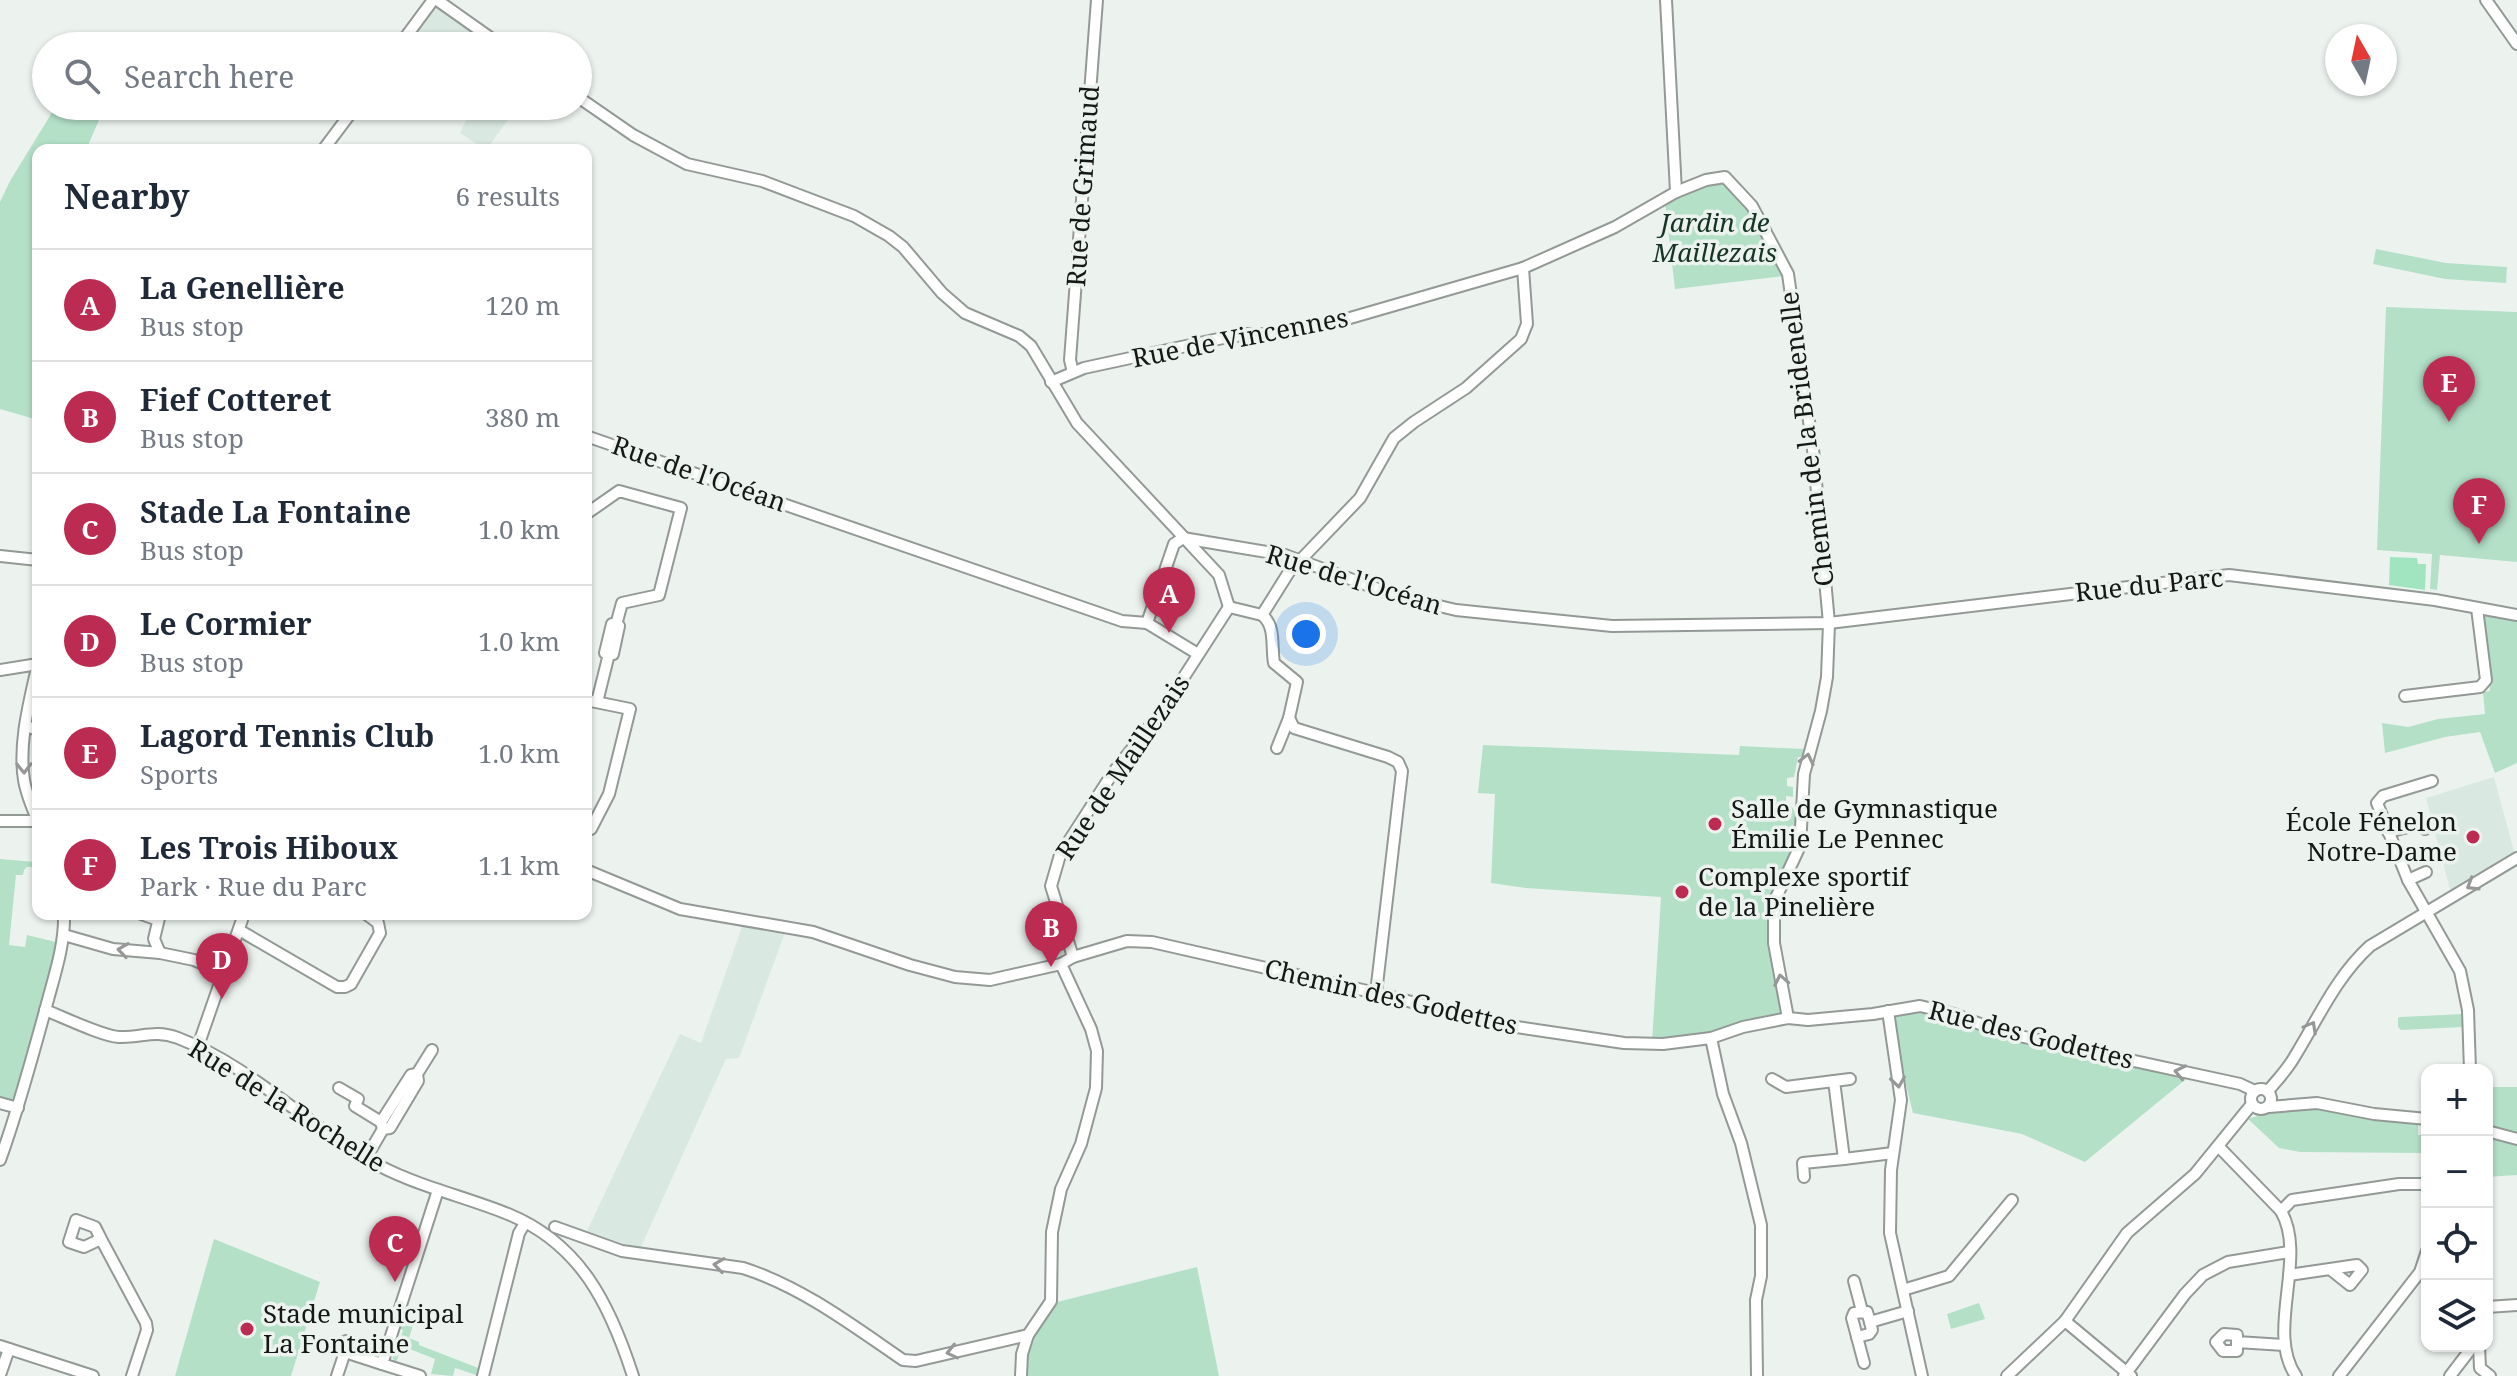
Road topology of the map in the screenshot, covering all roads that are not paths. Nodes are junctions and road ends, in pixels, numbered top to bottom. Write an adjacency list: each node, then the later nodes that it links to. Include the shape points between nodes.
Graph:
1 (435, 0): 5 (street); 6 (street)
2 (1097, 0): 13 (street, Rue de Grimaud)
3 (1666, 0): 11 (street)
4 (2486, 0): 7 (street)
5 (410, 32)
6 (482, 32)
7 (2517, 44)
8 (592, 107): 14 (street, via 687,164 810,198 889,236 951,302 1031,346)
9 (346, 120): 10 (street)
10 (328, 144)
11 (1676, 192): 12 (street, via 1615,227); 28 (street, Chemin de la Bridenelle, via 1725,177 1752,206 1788,274 1813,449)
12 (1523, 268): 13 (street, Rue de Vincennes, via 1312,329 1223,338); 22 (street, via 1527,324 1521,339 1466,388 1403,429 1360,498)
13 (1073, 372): 14 (street, Rue de Vincennes)
14 (1051, 382): 19 (street, via 1077,423)
15 (592, 438): 27 (street, Rue de l'Océan, via 1122,621)
16 (669, 505): 17 (street, via 619,491); 18 (street); 18 (street, via 681,508)
17 (592, 510)
18 (678, 521): 34 (street, via 659,595 622,603)
19 (1183, 538): 22 (street, Rue de l'Océan); 23 (street, via 1219,575); 27 (street, via 1174,544)
20 (0, 556): 21 (street)
21 (32, 559)
22 (1301, 559): 25 (street); 28 (street, Rue de l'Océan, via 1397,596 1456,610 1612,626)
23 (1229, 607): 25 (street); 29 (street, Rue de Maillezais)
24 (2477, 608): 26 (street, Rue du Parc); 28 (street, Rue du Parc, via 2229,575); 33 (street, via 2484,684)
25 (1262, 615): 36 (street, via 1271,627 1274,663 1297,682)
26 (2517, 615)
27 (1147, 623): 29 (street)
28 (1829, 623): 65 (street, Chemin de la Bridenelle, one-way to 28, via 1774,943 1774,902 1800,846 1804,774 1821,711)
29 (1198, 654): 59 (street, Rue de Maillezais, via 1060,855 1051,886)
30 (32, 665): 31 (street)
31 (0, 670)
32 (32, 695): 37 (street)
33 (2405, 696)
34 (592, 698)
35 (592, 701): 44 (street, via 630,709 609,794)
36 (1289, 718): 39 (street); 62 (street, via 1294,728 1388,757 1402,771)
37 (26, 726): 38 (street); 41 (street, one-way to 41, via 24,782)
38 (32, 728)
39 (1277, 748)
40 (2432, 781): 46 (street, via 2379,799)
41 (32, 804)
42 (0, 821): 43 (street)
43 (32, 821)
44 (592, 827)
45 (2425, 829): 46 (street, via 2424,823)
46 (2388, 832): 50 (street)
47 (2517, 858): 51 (street, one-way to 51)
48 (592, 872): 60 (street, via 680,909 813,932 955,977 990,980)
49 (2426, 872): 50 (street)
50 (2408, 880): 51 (street)
51 (2427, 913): 69 (street, via 2463,978); 75 (street, one-way to 51, via 2352,963 2370,946)
52 (64, 920): 57 (street)
53 (158, 920): 58 (street, via 154,939)
54 (242, 920): 56 (street)
55 (374, 920): 56 (street, via 380,933 345,987)
56 (239, 930): 61 (street)
57 (64, 935): 58 (street, one-way to 57, via 113,949); 63 (street)
58 (160, 953): 61 (street)
59 (1073, 957): 60 (street); 62 (street, Chemin des Godettes, via 1127,941 1152,942)
60 (1061, 964): 110 (street, via 1091,1029 1097,1051 1096,1088 1081,1144 1061,1189 1052,1232 1051,1301)
61 (226, 974): 67 (street)
62 (1376, 993): 66 (street, Chemin des Godettes, via 1503,1025 1624,1043)
63 (45, 1010): 67 (street, Rue de la Rochelle, via 117,1037 157,1032); 78 (street)
64 (1888, 1011): 65 (street, Rue des Godettes); 74 (street, Rue des Godettes, one-way to 64, via 2001,1032 1920,1006); 84 (street, one-way to 84, via 1901,1100)
65 (1788, 1018): 66 (street, Rue des Godettes)
66 (1711, 1038): 130 (street, via 1761,1225)
67 (198, 1046): 85 (street, Rue de la Rochelle)
68 (432, 1050): 80 (street, via 390,1128)
69 (2470, 1064)
70 (1772, 1079): 72 (street, via 1786,1087)
71 (1850, 1079): 72 (street)
72 (1834, 1081): 86 (street)
73 (339, 1088): 80 (street, via 358,1099 355,1106)
74 (2255, 1091): 75 (street, Rue des Godettes); 77 (street)
75 (2269, 1099): 77 (street, via 2263,1110); 79 (street)
76 (0, 1103): 78 (street)
77 (2254, 1106): 83 (street)
78 (18, 1108): 87 (street)
79 (2421, 1120)
80 (382, 1126): 85 (street)
81 (2493, 1133): 82 (street)
82 (2516, 1139)
83 (2219, 1147): 91 (street); 108 (street, via 2127,1233)
84 (1893, 1153): 86 (street); 103 (street, via 1890,1233)
85 (366, 1158): 90 (street, Rue de la Rochelle)
86 (1844, 1159): 88 (street, via 1803,1163)
87 (0, 1160)
88 (1804, 1177)
89 (2421, 1184): 93 (street)
90 (438, 1190): 95 (street, Rue de la Rochelle); 118 (street)
91 (2264, 1193): 93 (street); 94 (street)
92 (2012, 1200): 103 (street, via 1949,1276)
93 (2292, 1200): 94 (street)
94 (2281, 1211): 98 (street)
95 (525, 1223): 127 (street); 128 (street, Rue de la Rochelle, via 568,1254 597,1289)
96 (555, 1227): 110 (street, one-way to 96, via 903,1360 822,1305 762,1274 622,1251)
97 (101, 1239): 124 (street, via 147,1326)
98 (2289, 1252): 100 (street); 122 (street, via 2228,1262 2203,1275)
99 (2330, 1269): 100 (street)
100 (2289, 1275): 113 (street)
101 (2421, 1279): 134 (street)
102 (1854, 1281): 106 (street)
103 (1903, 1290): 107 (street)
104 (2517, 1305): 105 (street)
105 (2493, 1307)
106 (1862, 1311): 109 (street); 111 (street, via 1852,1318)
107 (1908, 1311): 109 (street); 131 (street)
108 (2065, 1321): 122 (street); 132 (street)
109 (1870, 1322): 111 (street, via 1869,1334)
110 (1028, 1335): 129 (street)
111 (1857, 1337): 117 (street)
112 (2237, 1342): 113 (street)
113 (2284, 1345): 133 (street)
114 (4, 1348): 121 (street); 123 (street)
115 (2468, 1352): 120 (street)
116 (2479, 1352): 119 (street)
117 (1864, 1363)
118 (382, 1364): 125 (street, via 346,1347); 126 (street)
119 (2480, 1368): 120 (street); 135 (street)
120 (2452, 1373)
121 (0, 1375)
122 (2128, 1375)
123 (93, 1376)
124 (132, 1376)
125 (337, 1376)
126 (420, 1376)
127 (483, 1376)
128 (633, 1376)
129 (1021, 1376)
130 (1757, 1376)
131 (1922, 1376)
132 (2007, 1376)
133 (2296, 1376)
134 (2339, 1376)
135 (2490, 1376)

